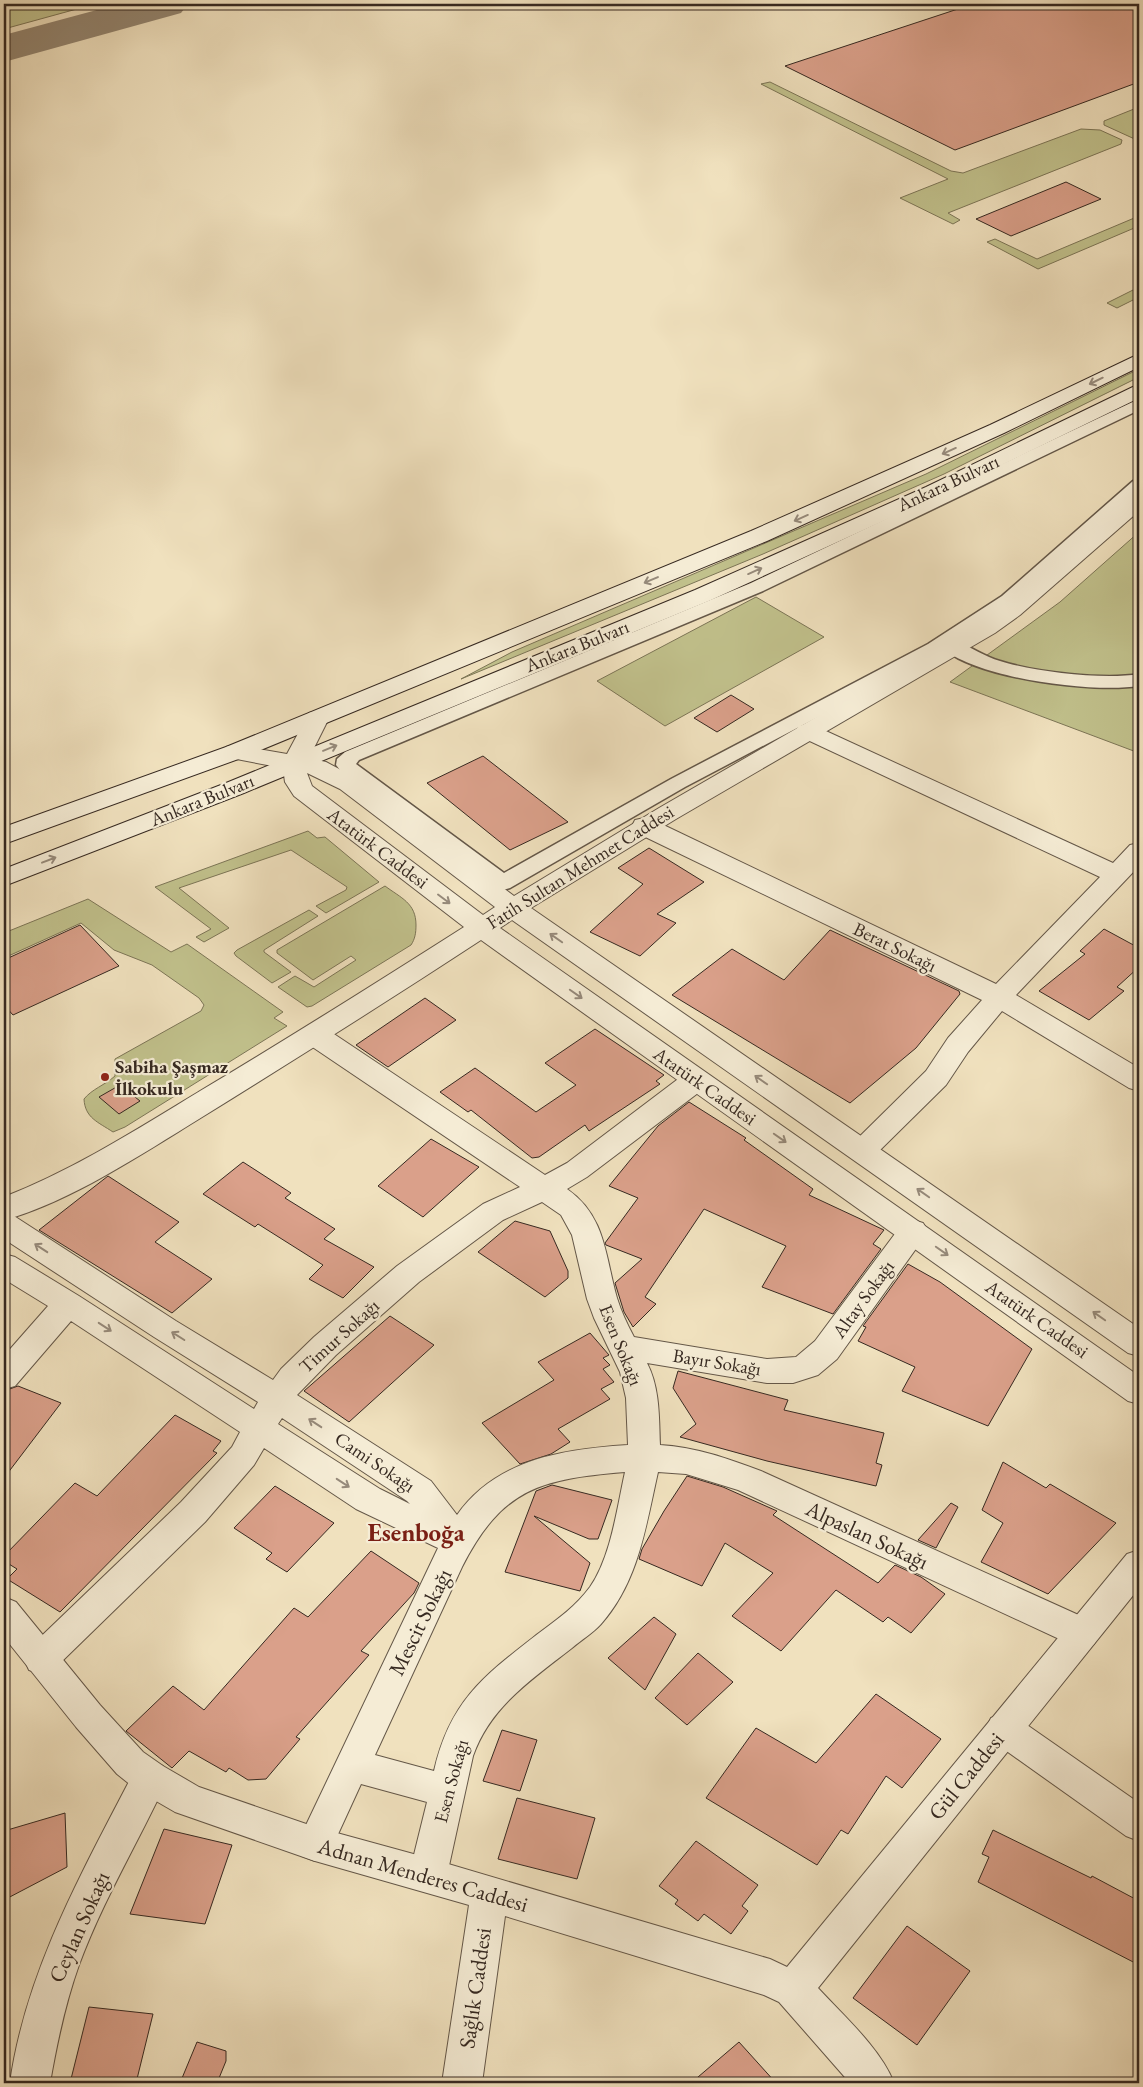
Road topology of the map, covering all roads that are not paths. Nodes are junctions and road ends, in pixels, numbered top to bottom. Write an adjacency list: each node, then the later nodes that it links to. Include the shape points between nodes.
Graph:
1 (1139, 360): 8 (street, Ankara Bulvarı, one-way to 8, via 997,429 759,536)
2 (1139, 390): 11 (street, Ankara Bulvarı, one-way to 2, via 703,594 933,491)
3 (1139, 404): 4 (street, via 757,587 352,756 346,765 503,883 678,783 935,648 1008,600)
4 (1139, 485)
5 (1139, 500): 6 (street, Fatih Sultan Mehmet Caddesi, via 1012,610)
6 (953, 647): 7 (street, via 992,665 1013,670 1102,682); 9 (street, Fatih Sultan Mehmet Caddesi)
7 (1139, 680)
8 (317, 718): 10 (street, Ankara Bulvarı); 11 (street)
9 (807, 731): 12 (street, Fatih Sultan Mehmet Caddesi); 15 (street)
10 (235, 752): 11 (street, Atatürk Caddesi); 13 (street, Ankara Bulvarı)
11 (296, 762): 16 (street, Ankara Bulvarı, one-way to 11); 17 (street, Atatürk Caddesi, via 317,767 349,784); 18 (street, Atatürk Caddesi, one-way to 18, via 296,783 303,791)
12 (644, 826): 17 (street, Fatih Sultan Mehmet Caddesi); 19 (street, Berat Sokağı)
13 (4, 836)
14 (1139, 851): 15 (street)
15 (1116, 874): 19 (street)
16 (4, 878)
17 (513, 908): 18 (street, Fatih Sultan Mehmet Caddesi); 23 (street, Atatürk Caddesi, one-way to 17)
18 (482, 928): 20 (street, Fatih Sultan Mehmet Caddesi); 21 (street, Atatürk Caddesi, one-way to 21)
19 (999, 997): 22 (street, Berat Sokağı); 23 (street, via 958,1045 936,1078)
20 (315, 1035): 24 (street, Esen Sokağı); 25 (street, Fatih Sultan Mehmet Caddesi, via 113,1158 49,1191)
21 (696, 1080): 24 (street, Timur Sokağı, via 577,1170); 27 (street, Atatürk Caddesi, one-way to 27)
22 (1139, 1081)
23 (862, 1151): 30 (street, Atatürk Caddesi, one-way to 23)
24 (544, 1189): 31 (street, Esen Sokağı, via 570,1207 581,1221 602,1299); 35 (street, Timur Sokağı, via 493,1212 408,1274 325,1346 292,1378)
25 (4, 1209)
26 (4, 1224): 35 (street, Cami Sokağı, one-way to 26)
27 (913, 1231): 32 (street, Altay Sokağı, via 826,1350); 34 (street, Atatürk Caddesi, one-way to 34)
28 (4, 1265): 29 (street, Cami Sokağı)
29 (68, 1304): 33 (street); 36 (street, Cami Sokağı, one-way to 36)
30 (1139, 1344)
31 (623, 1347): 32 (street, Bayır Sokağı, via 787,1372); 37 (street, Esen Sokağı, via 636,1372 642,1398)
32 (811, 1365)
33 (4, 1377)
34 (1139, 1392)
35 (277, 1398): 36 (street, Timur Sokağı); 38 (street, Cami Sokağı, one-way to 35, via 419,1491)
36 (260, 1427): 38 (street, Cami Sokağı, one-way to 38, via 368,1500); 42 (street, Timur Sokağı, via 243,1456 193,1512)
37 (645, 1458): 38 (street, Mescit Sokağı, via 581,1464 524,1478 502,1488 485,1504); 41 (street, Alpaslan Sokağı, via 688,1461 780,1494); 46 (street, Esen Sokağı, via 615,1576 588,1615 490,1694 463,1734)
38 (458, 1542): 44 (street, Mescit Sokağı)
39 (1139, 1564): 41 (street, Gül Caddesi)
40 (4, 1612): 42 (street, Adnan Menderes Caddesi)
41 (1082, 1633): 43 (street, Gül Caddesi)
42 (41, 1659): 45 (street, Adnan Menderes Caddesi, via 111,1744)
43 (1004, 1729): 47 (street); 51 (street, Gül Caddesi)
44 (352, 1766): 46 (street); 48 (street, Mescit Sokağı)
45 (150, 1778): 48 (street, Adnan Menderes Caddesi, via 188,1800); 52 (street, Ceylan Sokağı, via 82,1912 58,1970 43,2014)
46 (448, 1791): 49 (street, Esen Sokağı)
47 (1139, 1824)
48 (315, 1844): 49 (street, Adnan Menderes Caddesi)
49 (428, 1875): 50 (street, Adnan Menderes Caddesi)
50 (489, 1893): 51 (street, Adnan Menderes Caddesi, via 742,1968); 53 (street, Sağlık Caddesi)
51 (793, 1989): 54 (street, Adnan Menderes Caddesi)
52 (30, 2083)
53 (462, 2083)
54 (874, 2083)

